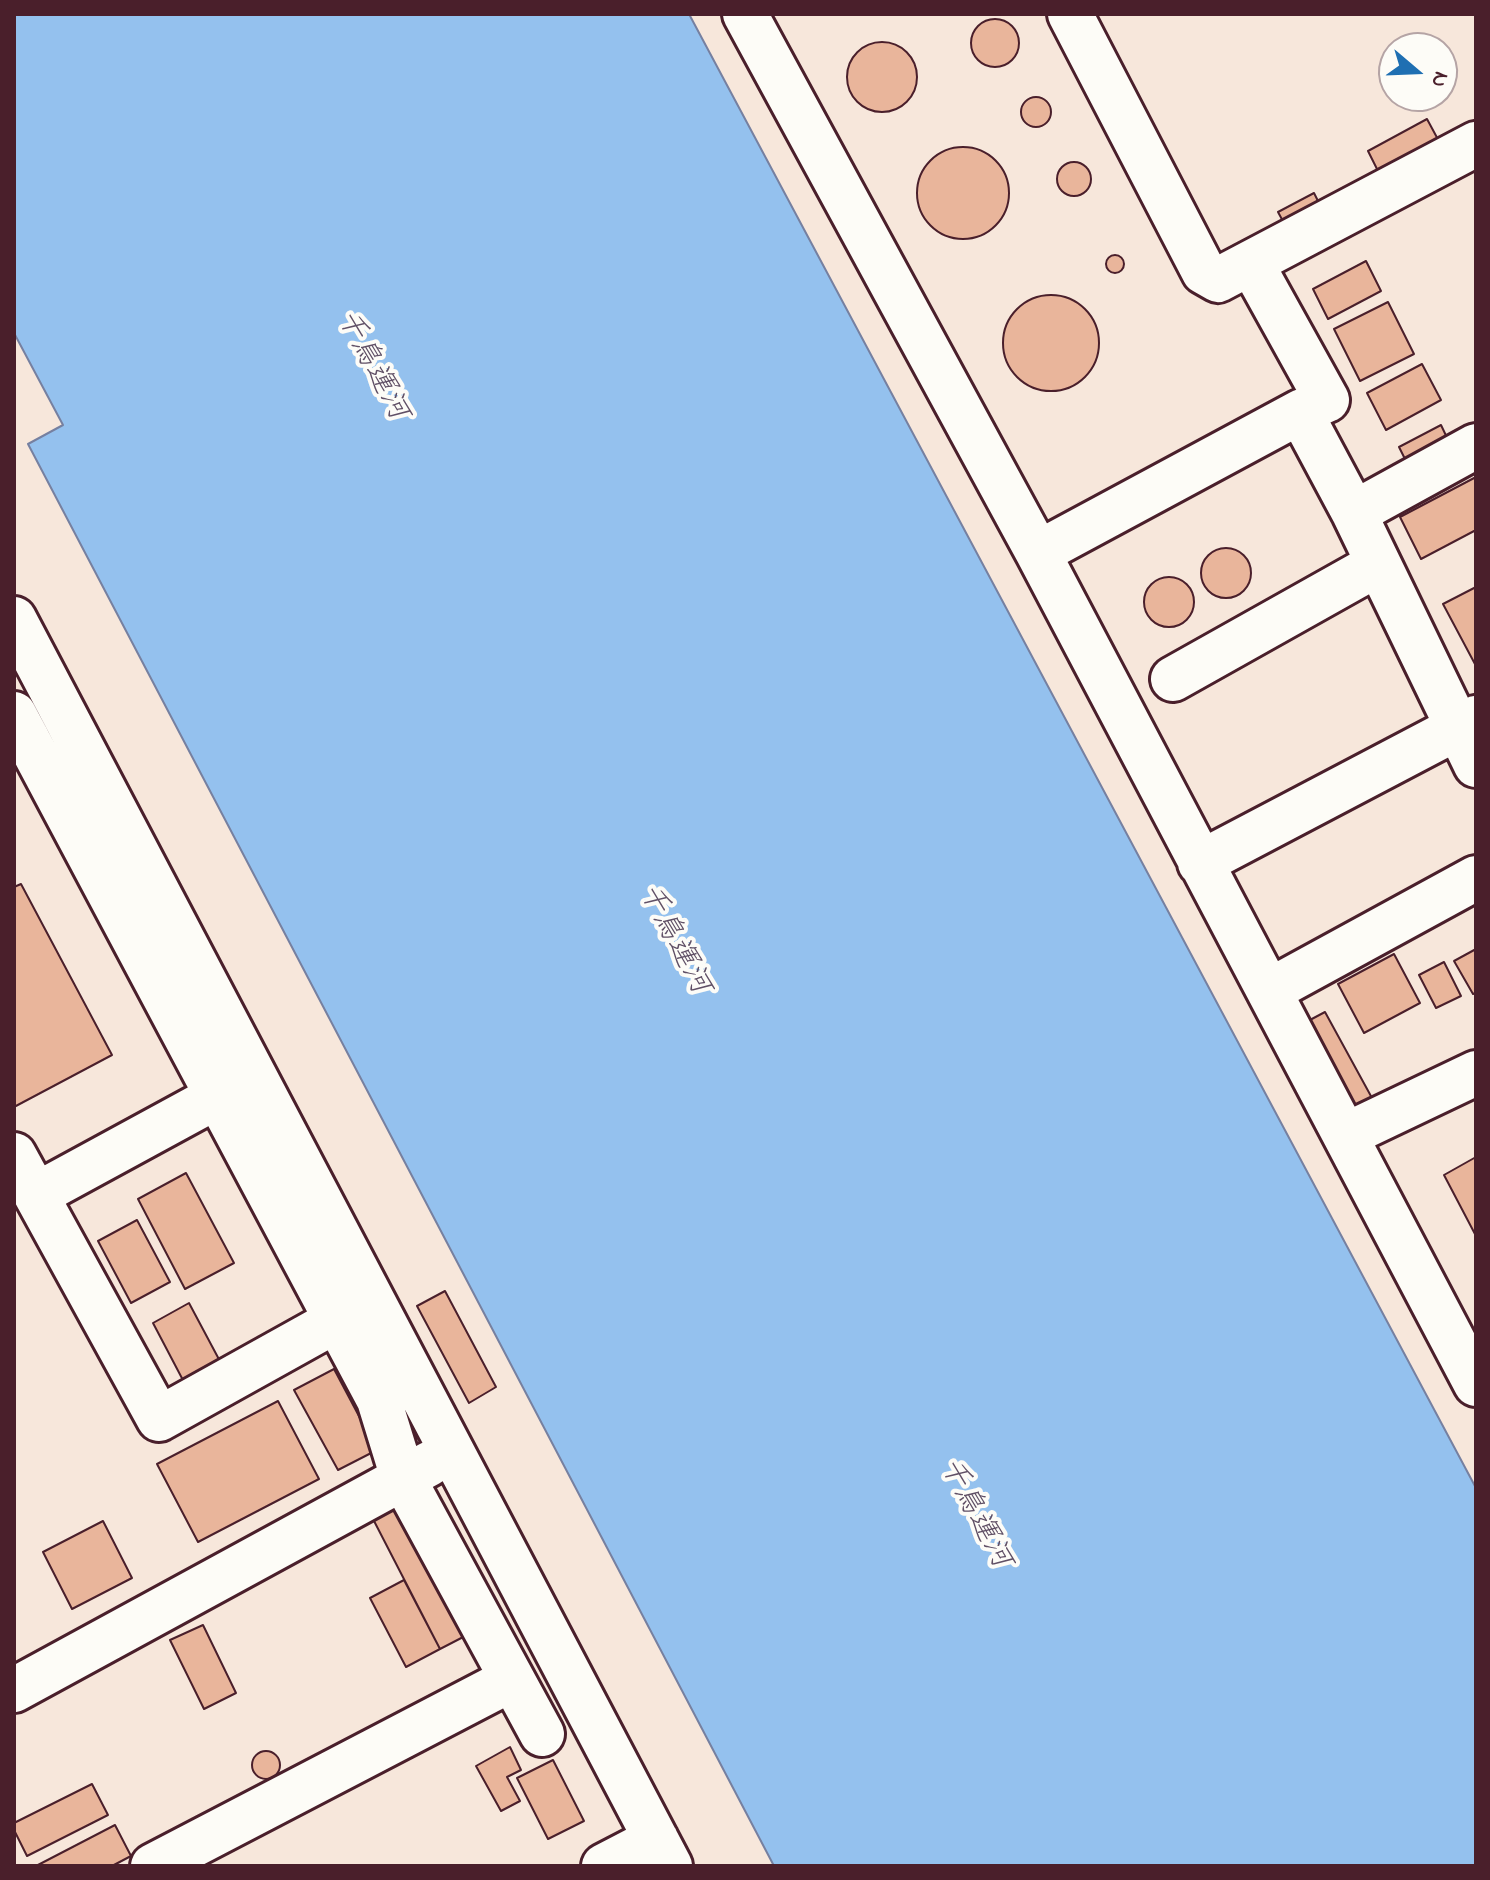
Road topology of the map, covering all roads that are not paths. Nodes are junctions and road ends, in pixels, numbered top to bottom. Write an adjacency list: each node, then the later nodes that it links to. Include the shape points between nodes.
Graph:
1 (745, 14): 8 (street)
2 (1070, 14): 4 (street, via 1204,272 1218,280)
3 (1476, 144): 4 (street)
4 (1251, 263): 5 (street, via 1327,400)
5 (1300, 412): 7 (street); 8 (street)
6 (1476, 446): 7 (street)
7 (1354, 513): 9 (street)
8 (1038, 553): 14 (street)
9 (1378, 564): 11 (street); 13 (street)
10 (14, 619): 24 (street)
11 (1173, 679)
12 (14, 714): 18 (street)
13 (1470, 737): 14 (street)
14 (1200, 863): 16 (street)
15 (1476, 878): 16 (street)
16 (1269, 991): 19 (street)
17 (1476, 1073): 19 (street)
18 (218, 1096): 21 (street); 22 (street)
19 (1346, 1135): 23 (street)
20 (14, 1155): 21 (street)
21 (36, 1195): 22 (street, via 159,1419)
22 (337, 1320): 25 (street, via 379,1400)
23 (1476, 1384)
24 (452, 1451): 25 (street); 29 (street)
25 (403, 1478): 26 (street); 27 (street)
26 (512, 1679): 28 (street); 30 (street)
27 (14, 1690)
28 (542, 1734)
29 (663, 1852): 31 (street)
30 (153, 1866)
31 (604, 1866)

